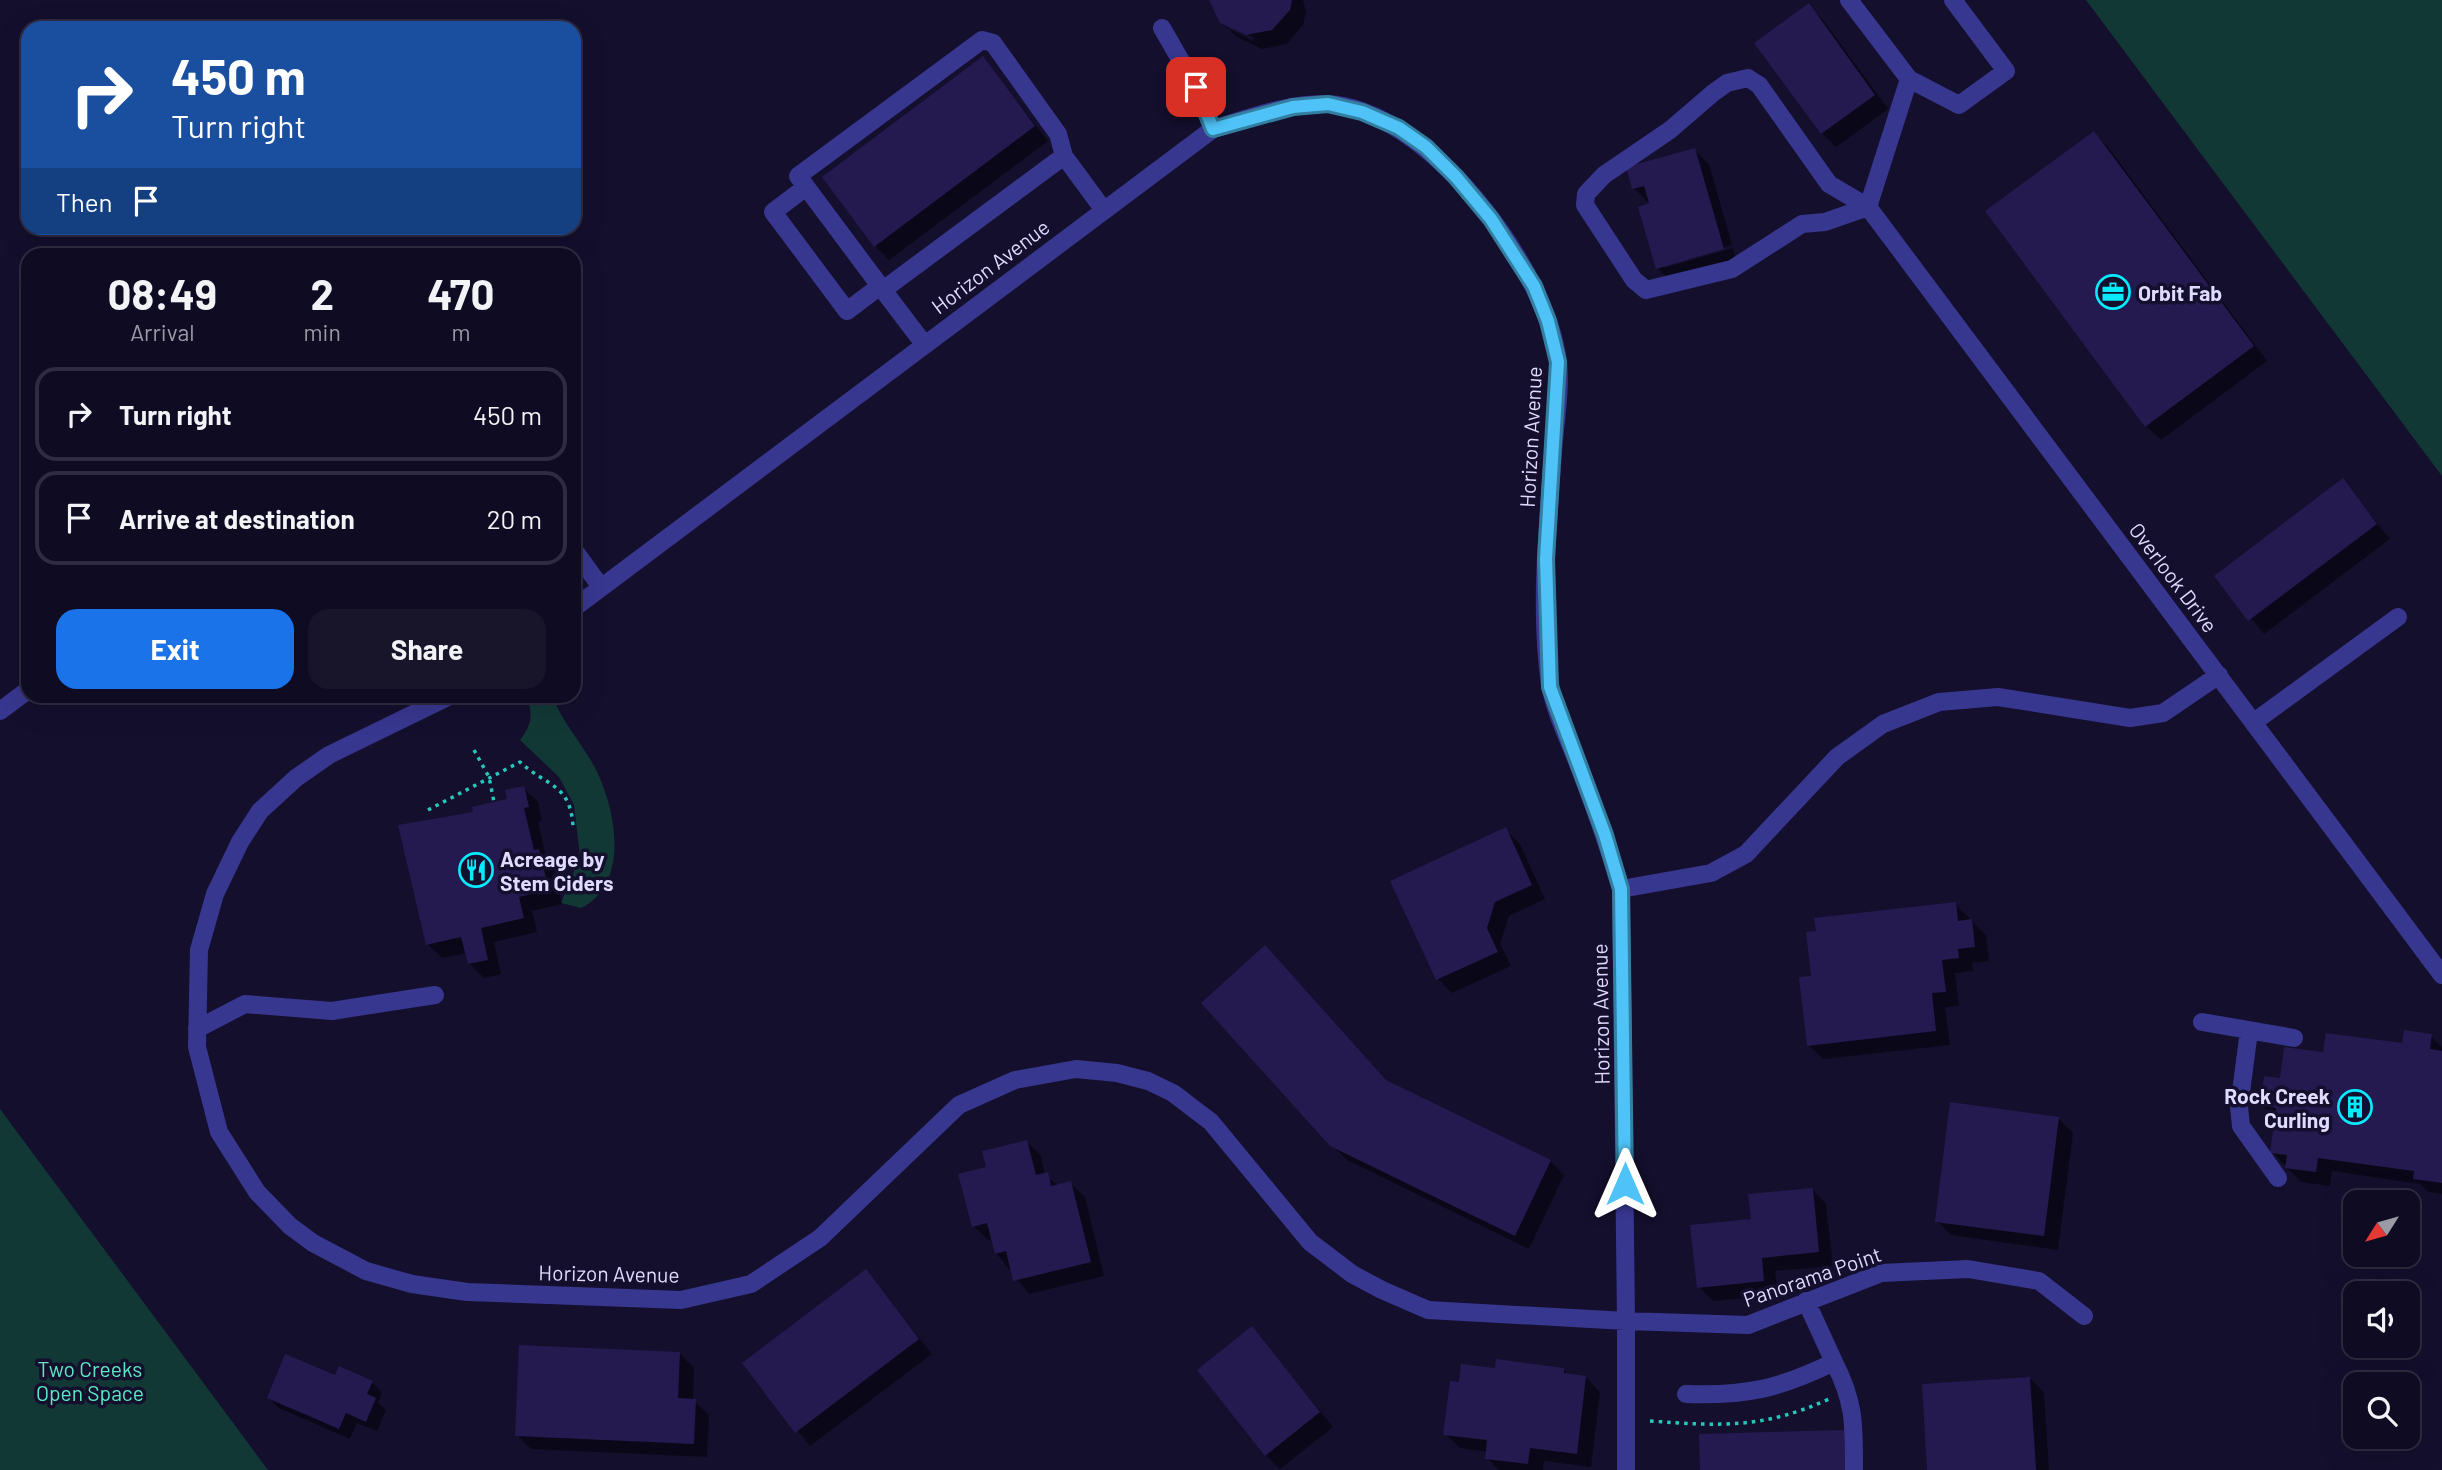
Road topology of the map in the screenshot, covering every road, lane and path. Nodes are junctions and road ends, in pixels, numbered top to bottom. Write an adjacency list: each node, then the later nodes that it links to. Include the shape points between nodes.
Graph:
1 (1849, 0): 4 (street)
2 (1953, 0): 4 (street, via 2006,71 1959,105)
3 (1161, 28): 5 (street, via 1196,87)
4 (1909, 79): 8 (street)
5 (1213, 129): 9 (street, Horizon Avenue); 26 (street, Horizon Avenue, via 1293,107 1328,104 1399,128 1456,177 1491,219 1534,286 1558,362 1546,559 1550,687)
6 (1064, 156): 7 (street, via 1058,134 993,43 982,40 798,176); 9 (street); 10 (street)
7 (806, 187): 10 (street); 10 (street, via 773,212 847,311)
8 (1868, 207): 8 (street, via 1825,222 1802,224 1732,269 1646,290 1634,280 1585,205 1586,194 1604,175 1670,130 1720,88 1748,78 1759,85 1829,184); 16 (street, Overlook Drive)
9 (1103, 209): 11 (street, Horizon Avenue)
10 (881, 288): 11 (street)
11 (924, 344): 13 (street, Horizon Avenue)
12 (581, 560): 13 (street)
13 (601, 587): 14 (street, Horizon Avenue)
14 (581, 603)
15 (2398, 617): 20 (street)
16 (2219, 675): 20 (street, Overlook Drive); 26 (street, via 2163,713 2130,718 1998,697 1939,702 1883,724 1837,757 1745,854 1711,873)
17 (21, 695): 19 (street)
18 (436, 703): 30 (street, Horizon Avenue, via 329,755 260,811 215,894 199,950)
19 (0, 711)
20 (2254, 722): 27 (street, Overlook Drive)
21 (474, 750): 22 (path)
22 (489, 777): 23 (path); 24 (path); 25 (path, via 520,762 564,793 570,801)
23 (494, 802)
24 (428, 810)
25 (573, 826)
26 (1621, 889): 36 (street, Horizon Avenue)
27 (2442, 975)
28 (435, 995): 30 (street, via 332,1011 246,1004)
29 (2202, 1022): 31 (street)
30 (197, 1029): 36 (street, Horizon Avenue, via 197,1047 219,1132 257,1192 313,1243 366,1271 412,1284 467,1292 681,1300 751,1284 820,1238 959,1105 1015,1080 1076,1069 1149,1081 1181,1100 1211,1122 1310,1242 1382,1290 1428,1310)
31 (2249, 1031): 32 (street); 33 (street, via 2239,1107 2241,1126)
32 (2294, 1038)
33 (2278, 1178)
34 (1806, 1301): 35 (street, Panorama Point, via 1881,1273 1968,1269 2039,1281); 36 (street, Panorama Point, via 1748,1325); 37 (street)
35 (2084, 1316)
36 (1626, 1321): 41 (street, Horizon Avenue)
37 (1834, 1362): 38 (street, via 1779,1386 1734,1395); 42 (street, via 1849,1391)
38 (1686, 1394)
39 (1835, 1397): 40 (path, via 1799,1413 1734,1426)
40 (1650, 1421)
41 (1626, 1470)
42 (1854, 1470)

